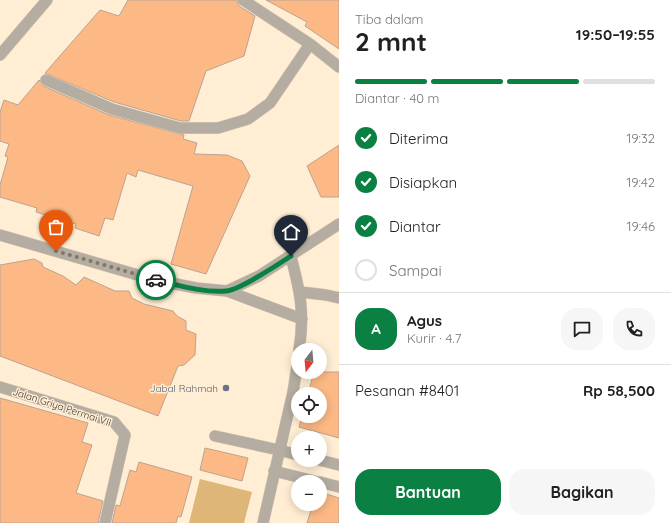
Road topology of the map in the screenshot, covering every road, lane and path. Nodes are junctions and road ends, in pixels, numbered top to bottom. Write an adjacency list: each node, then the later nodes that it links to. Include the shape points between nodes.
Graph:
1 (47, 0): 4 (street)
2 (243, 0): 3 (street)
3 (310, 44): 5 (street); 6 (street, via 270,103 248,119 218,128 180,128 112,108)
4 (0, 53)
5 (339, 68)
6 (46, 80)
7 (339, 224): 9 (street)
8 (0, 235): 10 (street, via 155,280)
9 (291, 256): 10 (street, via 259,276); 11 (street)
10 (227, 291): 13 (street)
11 (300, 292): 12 (street); 13 (street)
12 (339, 298)
13 (302, 318): 14 (street)
14 (300, 343)
15 (295, 379): 18 (street)
16 (0, 387): 26 (street, Jalan Griya Permai VII, via 114,422 122,430 125,435)
17 (214, 436): 18 (street)
18 (279, 450): 19 (street); 22 (street)
19 (291, 453)
20 (327, 462): 21 (street)
21 (339, 465)
22 (274, 471): 23 (street); 27 (street)
23 (291, 475)
24 (327, 484): 25 (street)
25 (339, 487)
26 (105, 523)
27 (263, 523)

